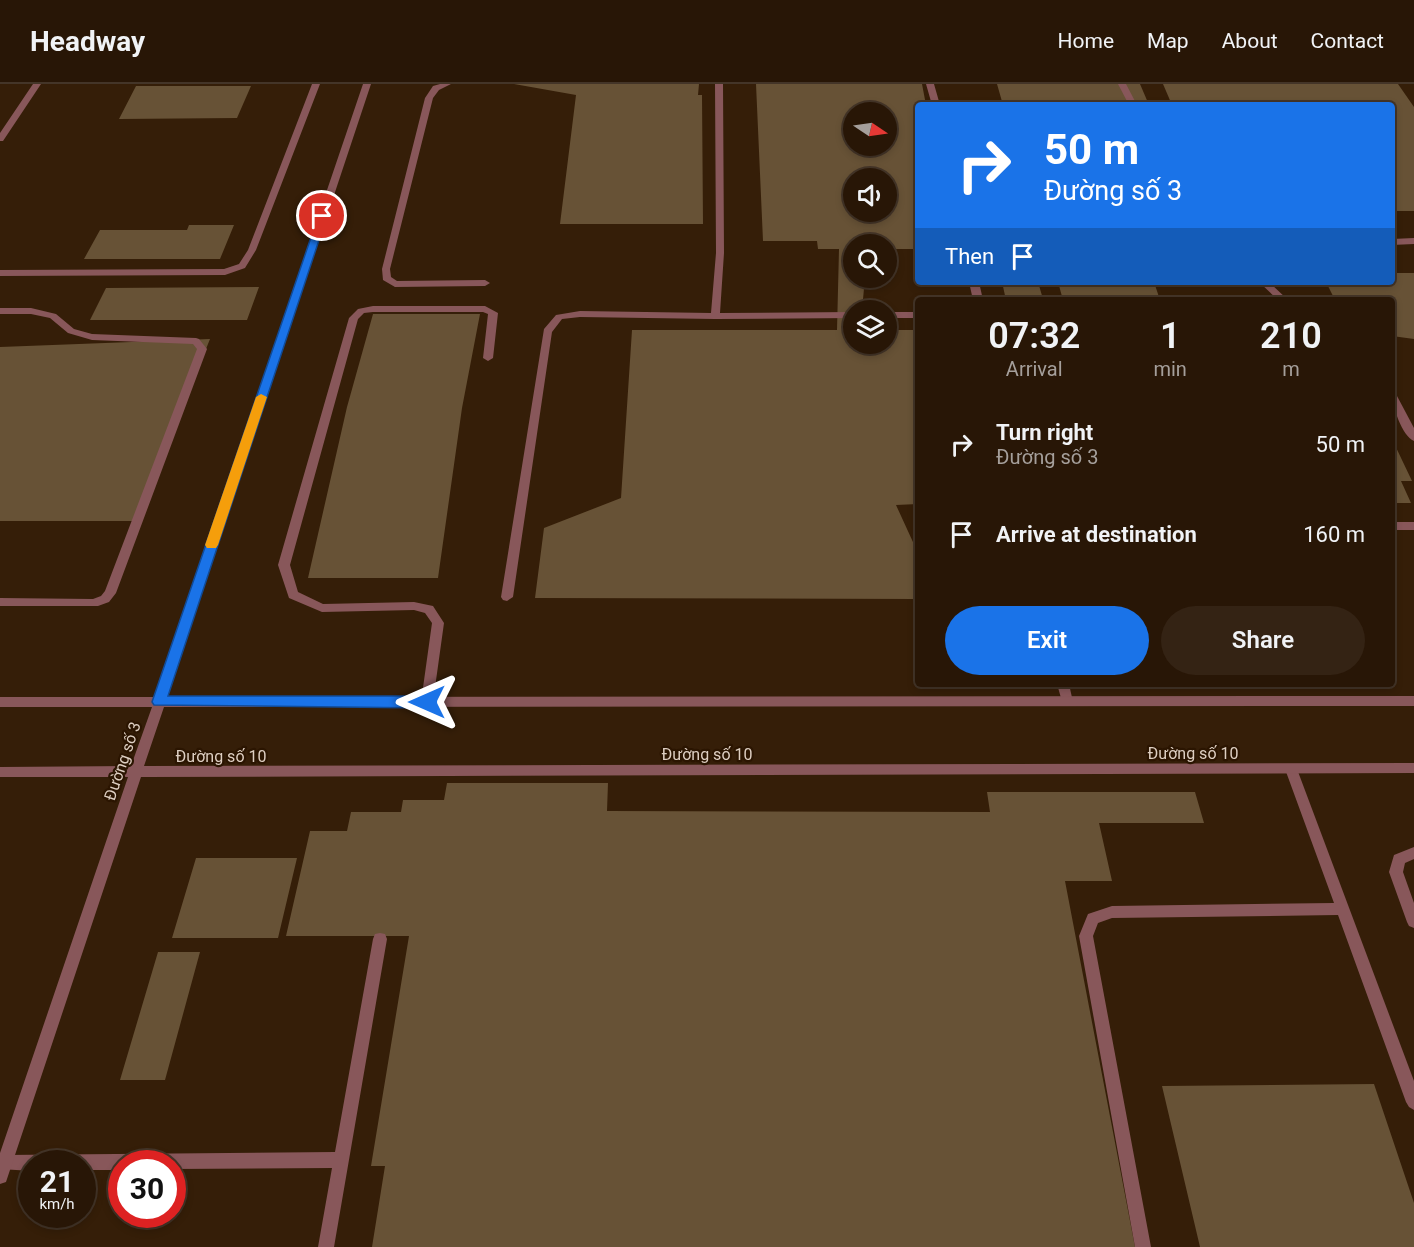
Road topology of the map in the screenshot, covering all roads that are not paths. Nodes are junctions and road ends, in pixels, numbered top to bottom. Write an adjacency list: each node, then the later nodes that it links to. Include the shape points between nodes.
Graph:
1 (37, 84): 10 (street)
2 (316, 84): 13 (street, via 252,250 242,266 225,272)
3 (367, 84): 32 (street, Đường số 3)
4 (447, 84): 14 (street, via 436,88 429,98 386,278 395,284)
5 (719, 84): 21 (street, via 720,253)
6 (930, 84): 8 (street)
7 (1122, 84): 9 (street)
8 (935, 102)
9 (1131, 102)
10 (0, 140)
11 (1414, 241): 12 (street)
12 (1395, 242)
13 (0, 273)
14 (485, 284)
15 (1267, 285): 16 (street)
16 (1280, 297)
17 (0, 311): 28 (street, via 53,316 71,331 92,337 196,341 202,349 110,593 94,603)
18 (843, 315): 21 (street)
19 (897, 315): 20 (street)
20 (915, 315)
21 (715, 316): 27 (street, via 580,314 559,317 547,331)
22 (488, 358): 33 (street, via 493,313 485,309 373,309 354,318 284,565 293,595 322,608 429,609 438,623)
23 (1395, 402): 24 (street)
24 (1414, 438)
25 (1395, 526): 26 (street)
26 (1414, 526)
27 (507, 597)
28 (0, 602)
29 (1064, 687): 34 (street)
30 (1414, 701): 34 (street)
31 (0, 702): 32 (street)
32 (159, 702): 33 (street); 38 (street, Đường số 3)
33 (427, 702): 34 (street)
34 (1067, 702)
35 (1414, 768): 36 (street, Đường số 10)
36 (1291, 769): 38 (street, Đường số 10); 40 (street)
37 (0, 772): 38 (street, Đường số 10)
38 (135, 772): 45 (street, Đường số 3)
39 (1414, 853): 41 (street, via 1399,859 1396,872)
40 (1343, 909): 43 (street); 47 (street, via 1112,912 1093,918 1086,936)
41 (1414, 922)
42 (380, 939): 44 (street)
43 (1414, 1102)
44 (339, 1160): 45 (street); 46 (street)
45 (2, 1170)
46 (326, 1247)
47 (1143, 1247)

